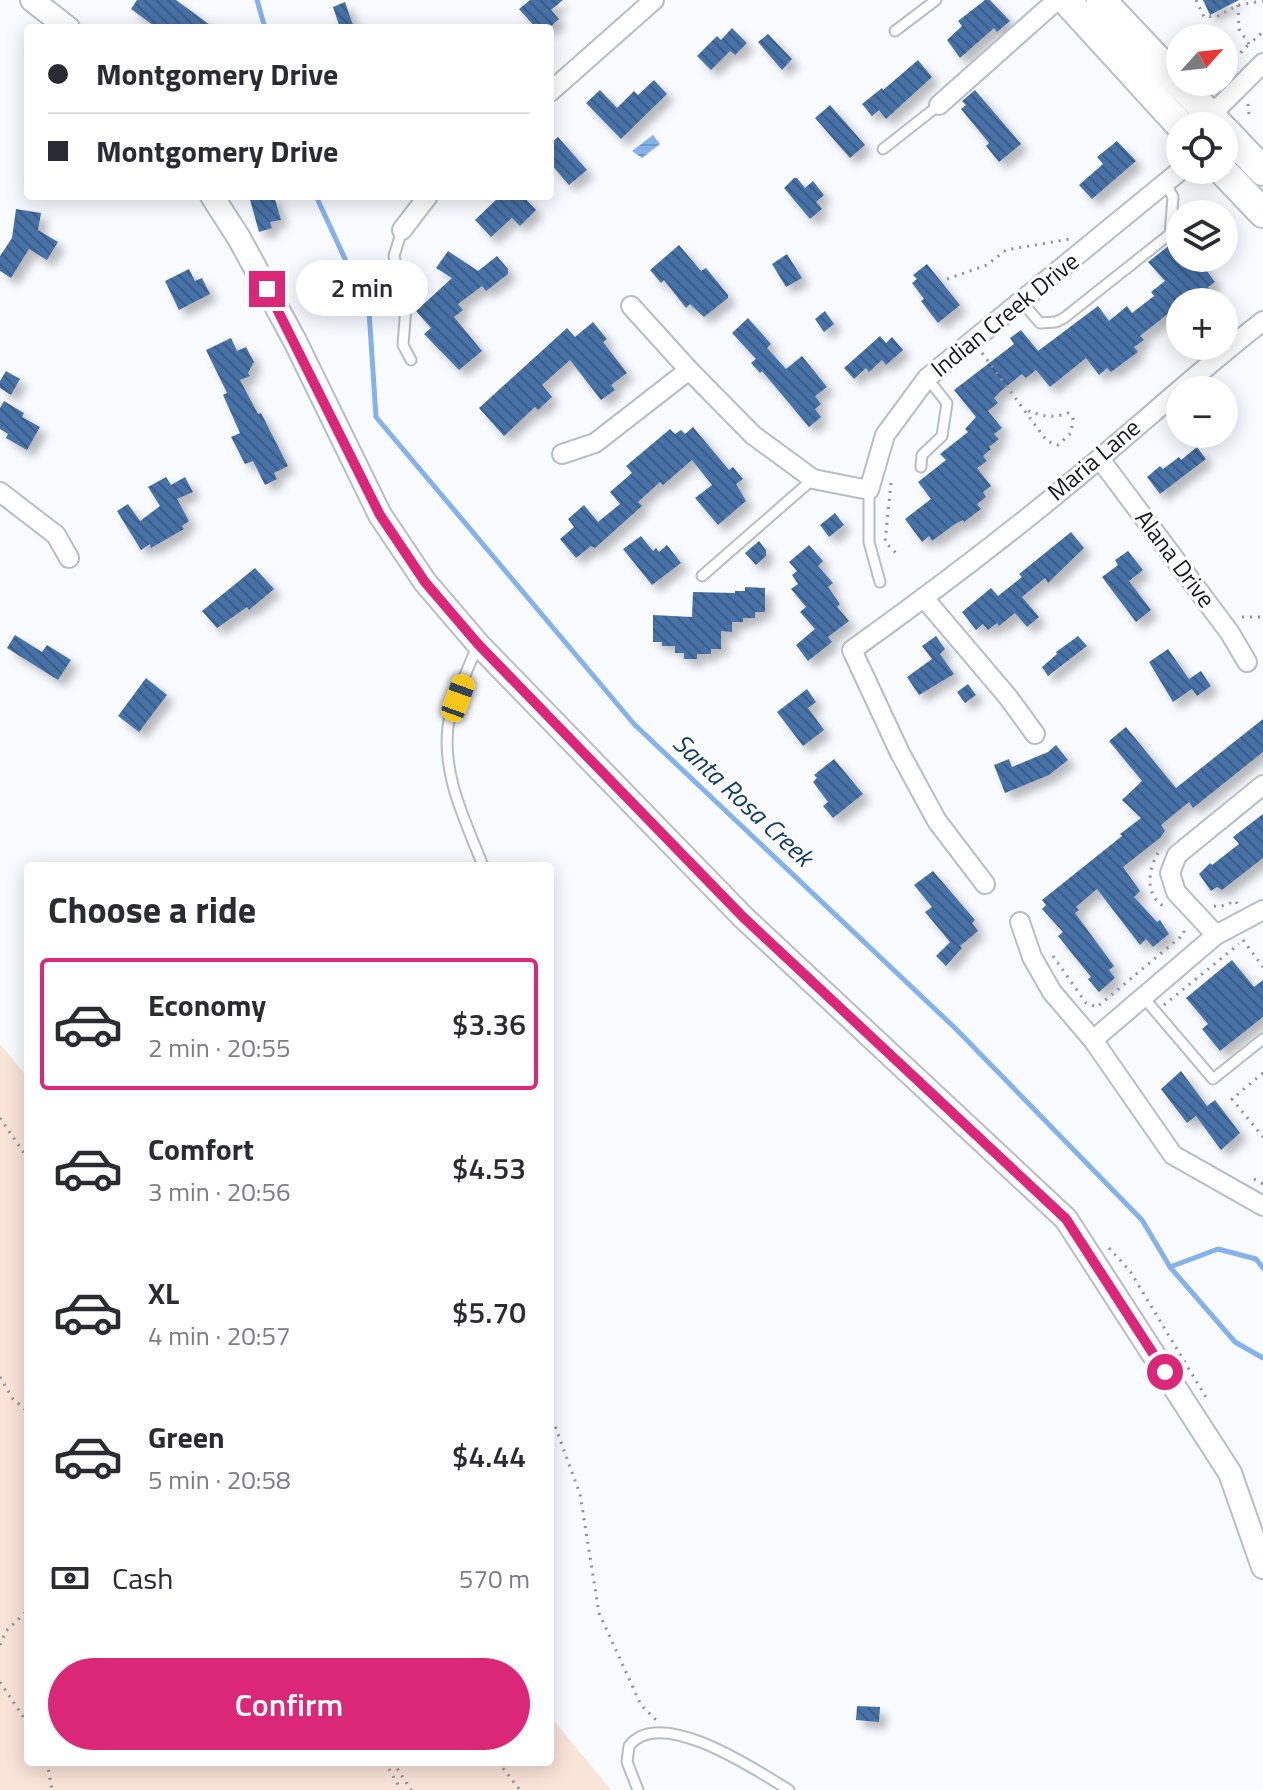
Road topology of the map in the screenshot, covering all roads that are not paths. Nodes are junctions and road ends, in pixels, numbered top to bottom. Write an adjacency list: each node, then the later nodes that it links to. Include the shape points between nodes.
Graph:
1 (32, 0): 7 (street)
2 (654, 0): 10 (street)
3 (936, 0): 8 (lane)
4 (1057, 0): 11 (street)
5 (1066, 0): 12 (main road)
6 (1101, 0): 13 (main road)
7 (63, 24)
8 (895, 31)
9 (1263, 63): 14 (street)
10 (554, 88)
11 (939, 105): 16 (lane)
12 (1168, 112)
13 (1203, 112)
14 (1224, 112)
15 (1238, 147): 17 (main road)
16 (883, 149)
17 (1263, 171)
18 (1166, 184): 24 (street, Indian Creek Drive); 24 (lane, via 1173,197 1170,234 1056,322 1040,323)
19 (1235, 184): 22 (main road)
20 (215, 200): 40 (street, via 295,341 380,515 425,582)
21 (425, 200): 23 (street)
22 (1263, 213)
23 (402, 230): 27 (lane, via 394,256 406,306 403,345)
24 (1021, 301): 29 (street, Indian Creek Drive)
25 (631, 306): 28 (street)
26 (1263, 321): 31 (street, Maria Lane)
27 (411, 360)
28 (689, 370): 30 (street, via 595,443); 33 (street, via 753,435)
29 (927, 378): 32 (lane, via 947,403 942,436 922,455); 34 (street, Indian Creek Drive, via 885,435)
30 (562, 454)
31 (1100, 459): 39 (street, Maria Lane); 41 (street, Alana Drive)
32 (921, 467)
33 (813, 479): 34 (street); 37 (lane)
34 (869, 490): 38 (lane, via 869,542)
35 (0, 492): 36 (street, via 56,535)
36 (69, 558)
37 (702, 576)
38 (880, 582)
39 (924, 598): 42 (street); 45 (street, Maria Lane, via 852,650 937,821)
40 (478, 644): 44 (lane, via 448,725 448,761 455,795); 53 (street, via 743,917 1066,1219 1230,1473)
41 (1247, 662)
42 (1035, 734)
43 (1263, 785): 48 (street, via 1177,855 1170,873 1176,892)
44 (481, 862)
45 (985, 884)
46 (1263, 910): 48 (street, via 1248,928)
47 (1020, 922): 51 (street, via 1052,992)
48 (1216, 935): 49 (street)
49 (1150, 1005): 50 (lane, via 1213,1079); 51 (street)
50 (1263, 1039)
51 (1093, 1040): 52 (street, via 1173,1155)
52 (1263, 1206)
53 (1263, 1567)
54 (638, 1790): 55 (lane, via 627,1762 629,1746 643,1733 666,1731 697,1740)
55 (789, 1790)

